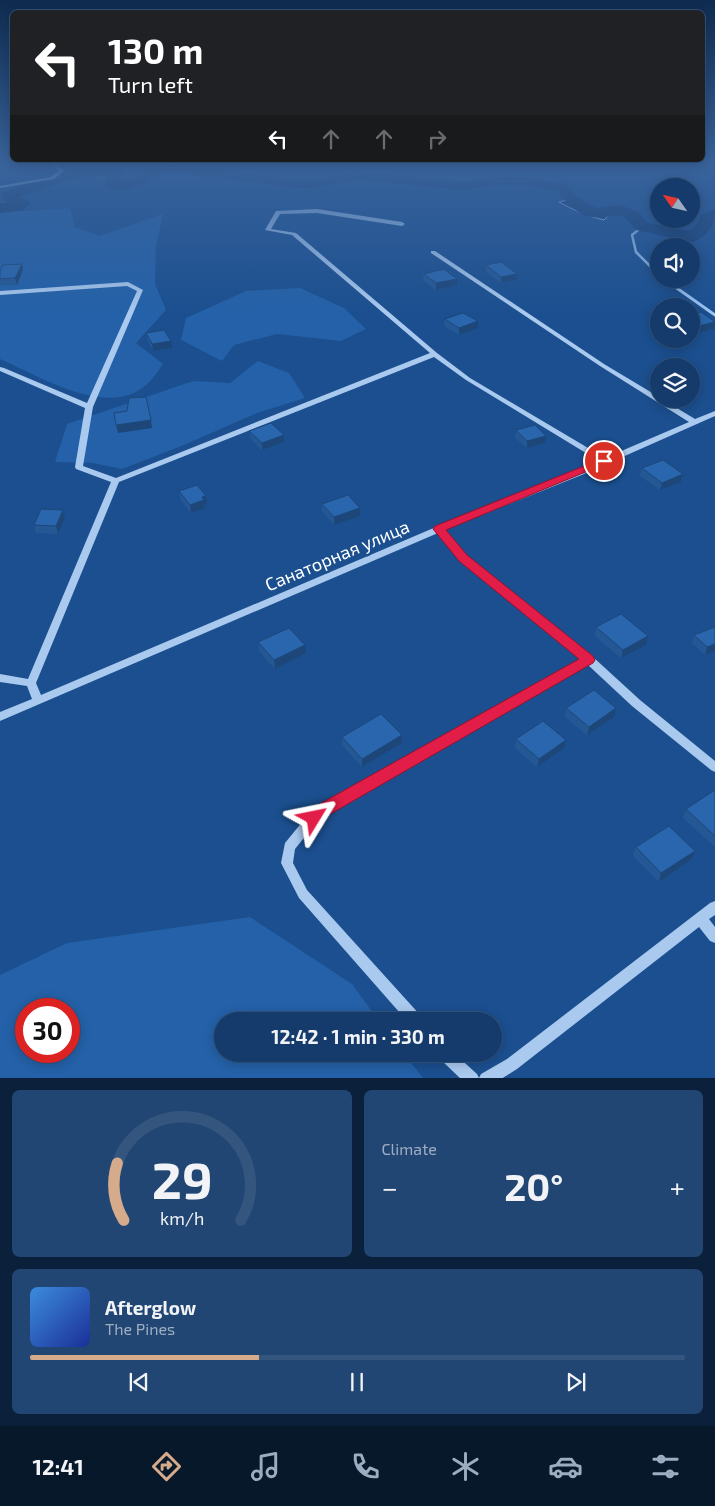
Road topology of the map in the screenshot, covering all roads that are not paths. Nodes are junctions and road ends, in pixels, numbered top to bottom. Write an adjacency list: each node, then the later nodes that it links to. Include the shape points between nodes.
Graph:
1 (278, 212): 6 (street, via 268,230 294,234)
2 (325, 212): 3 (street)
3 (402, 224)
4 (433, 252): 10 (street)
5 (0, 293): 8 (street, via 128,284 140,290)
6 (435, 354): 11 (street, via 468,379); 12 (street)
7 (2, 369): 8 (street)
8 (89, 407): 12 (street, via 79,466)
9 (715, 414): 10 (street, Санаторная улица)
10 (694, 422): 11 (street, Санаторная улица)
11 (604, 461): 13 (street, Санаторная улица)
12 (116, 482): 16 (street)
13 (439, 529): 14 (street, via 463,558); 17 (street, Санаторная улица)
14 (589, 660): 19 (street); 23 (street, via 321,811 289,847 287,864 304,894)
15 (0, 678): 16 (street)
16 (31, 683): 17 (street)
17 (38, 701): 18 (street, Санаторная улица)
18 (0, 717)
19 (715, 767)
20 (715, 907): 21 (street)
21 (700, 919): 22 (street); 26 (street, via 512,1064)
22 (715, 937)
23 (408, 1012)
24 (454, 1062): 25 (street)
25 (472, 1078)
26 (486, 1078)

